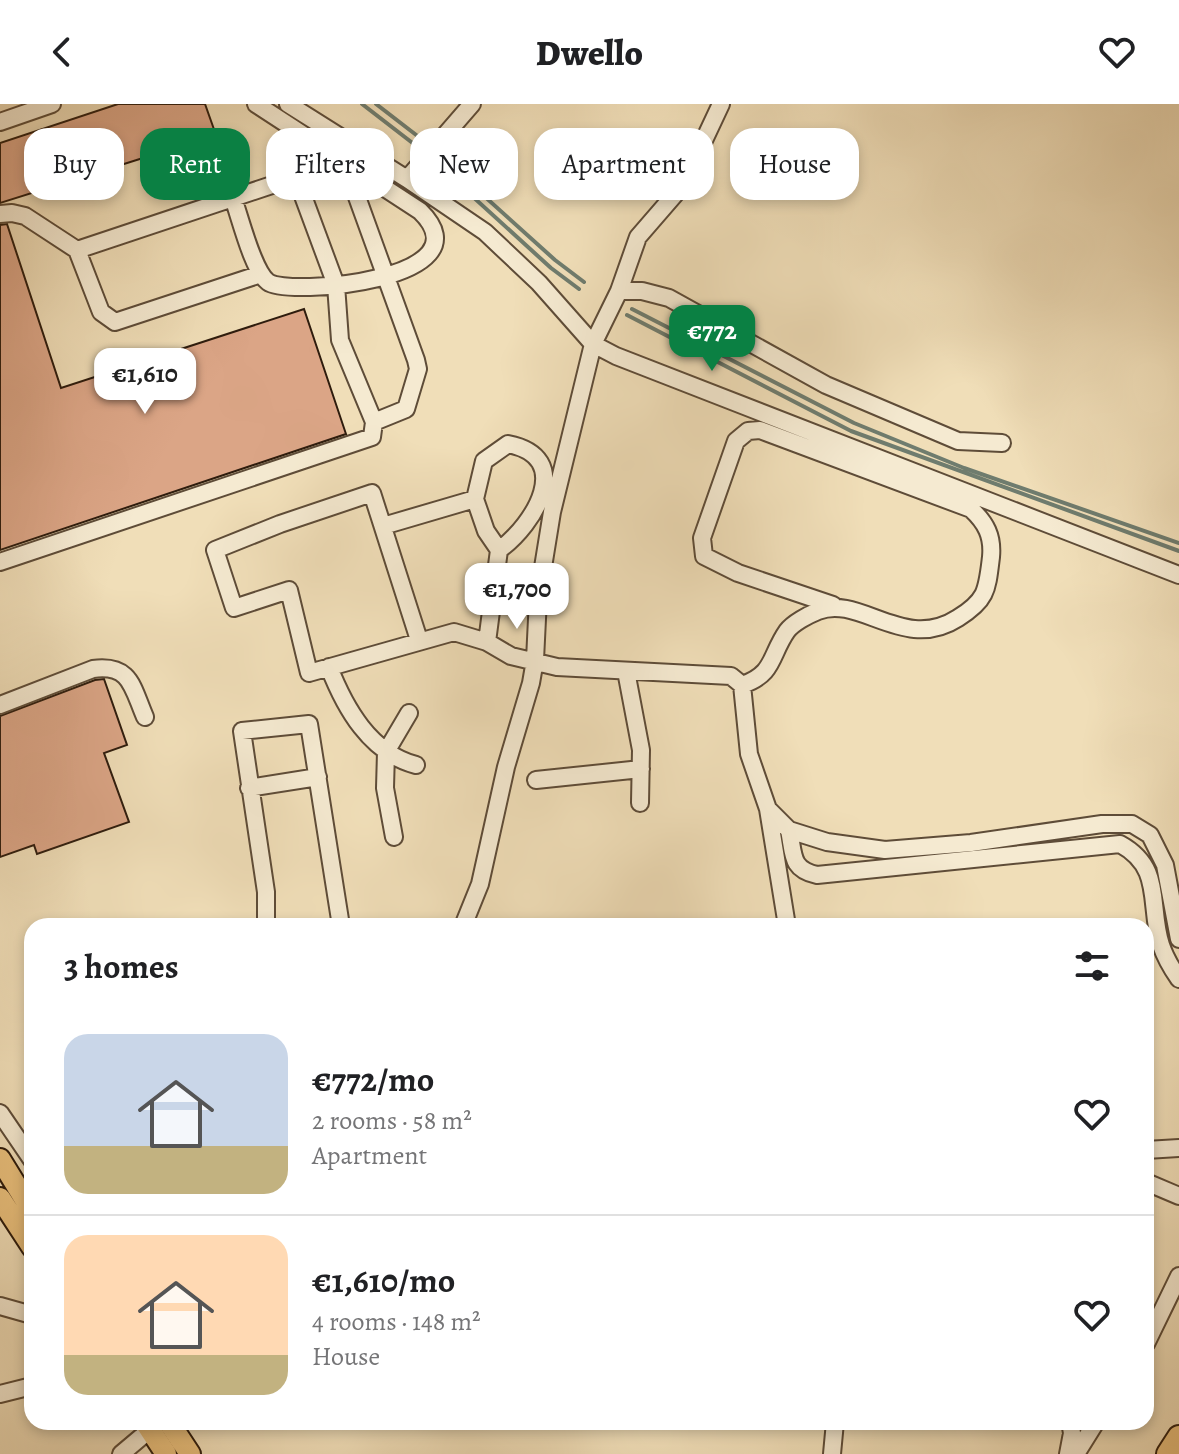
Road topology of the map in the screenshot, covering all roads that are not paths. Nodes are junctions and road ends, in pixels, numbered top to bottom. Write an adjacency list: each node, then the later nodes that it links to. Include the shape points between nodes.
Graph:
1 (52, 104): 6 (street)
2 (256, 104): 7 (street)
3 (288, 104): 8 (street)
4 (472, 104): 8 (street)
5 (721, 104): 23 (street, via 683,185 638,237)
6 (0, 122)
7 (293, 128)
8 (407, 179): 9 (street)
9 (410, 181)
10 (394, 194): 17 (street)
11 (227, 200): 19 (street)
12 (234, 200): 20 (street)
13 (305, 200): 22 (street)
14 (358, 200): 21 (street)
15 (424, 200): 17 (street)
16 (435, 200): 24 (street, via 507,251)
17 (420, 211): 21 (street, via 431,221 434,247 427,259)
18 (0, 214): 19 (street, via 25,216)
19 (77, 250): 20 (street, via 101,312 115,322)
20 (261, 274): 22 (street, via 281,287)
21 (385, 275): 22 (street); 25 (street, via 418,369 406,409)
22 (336, 285): 25 (street, via 340,340)
23 (619, 291): 24 (street); 26 (street, via 669,298 826,385 958,441)
24 (593, 344): 31 (street); 35 (street, via 552,512 538,598)
25 (374, 422): 30 (street, via 372,437 364,443)
26 (1002, 443)
27 (475, 499): 28 (street); 29 (street); 29 (street, via 484,461 508,444 524,448 543,473 535,512)
28 (383, 526): 33 (street); 36 (street, via 372,493 215,550 234,608 289,590 309,673)
29 (499, 550): 34 (street)
30 (0, 562)
31 (1179, 575)
32 (833, 605): 32 (street, via 910,631 949,624 979,605 987,586 987,524 971,509 760,430 748,431 736,441 711,509 702,538 704,556); 38 (street, via 788,628 769,668 758,680)
33 (419, 640): 34 (street, via 454,632); 36 (street)
34 (487, 642): 35 (street, via 511,656)
35 (535, 660): 37 (street, via 557,667); 54 (street, via 480,884)
36 (329, 667): 42 (street, via 352,717)
37 (626, 671): 38 (street, via 731,676); 44 (street)
38 (742, 685): 49 (street, via 749,754)
39 (0, 705): 41 (street, via 107,667 129,679)
40 (409, 713): 42 (street)
41 (145, 717)
42 (386, 752): 43 (street); 51 (street, via 385,788)
43 (416, 765)
44 (641, 769): 46 (street); 48 (street)
45 (318, 777): 47 (street); 47 (street, via 309,724 242,731); 53 (street)
46 (536, 780)
47 (249, 788): 52 (street)
48 (640, 803)
49 (768, 809): 50 (street); 55 (street)
50 (789, 830): 56 (street, via 885,850 1132,824 1150,835 1165,865); 57 (street, via 795,863 804,873 817,875 1120,844 1143,860 1161,945)
51 (394, 837)
52 (266, 918)
53 (340, 918)
54 (466, 918)
55 (786, 918)
56 (1179, 939)
57 (1179, 979)
58 (0, 1113): 59 (street)
59 (24, 1148)
60 (1179, 1148): 61 (street)
61 (1154, 1150)
62 (0, 1159): 66 (main road)
63 (1154, 1185): 64 (street)
64 (1179, 1196)
65 (0, 1198): 67 (main road)
66 (24, 1198)
67 (24, 1235)
68 (1179, 1276): 71 (street)
69 (0, 1306): 70 (street)
70 (24, 1313)
71 (1154, 1328)
72 (24, 1388): 73 (street)
73 (0, 1394)
74 (145, 1430): 81 (street)
75 (154, 1430): 82 (main road)
76 (174, 1430): 83 (main road)
77 (834, 1430): 84 (street)
78 (1071, 1430): 85 (street)
79 (1091, 1430): 86 (street)
80 (1179, 1437): 87 (highway)
81 (121, 1454)
82 (166, 1454)
83 (190, 1454)
84 (832, 1454)
85 (1068, 1454)
86 (1076, 1454)
87 (1168, 1454)

